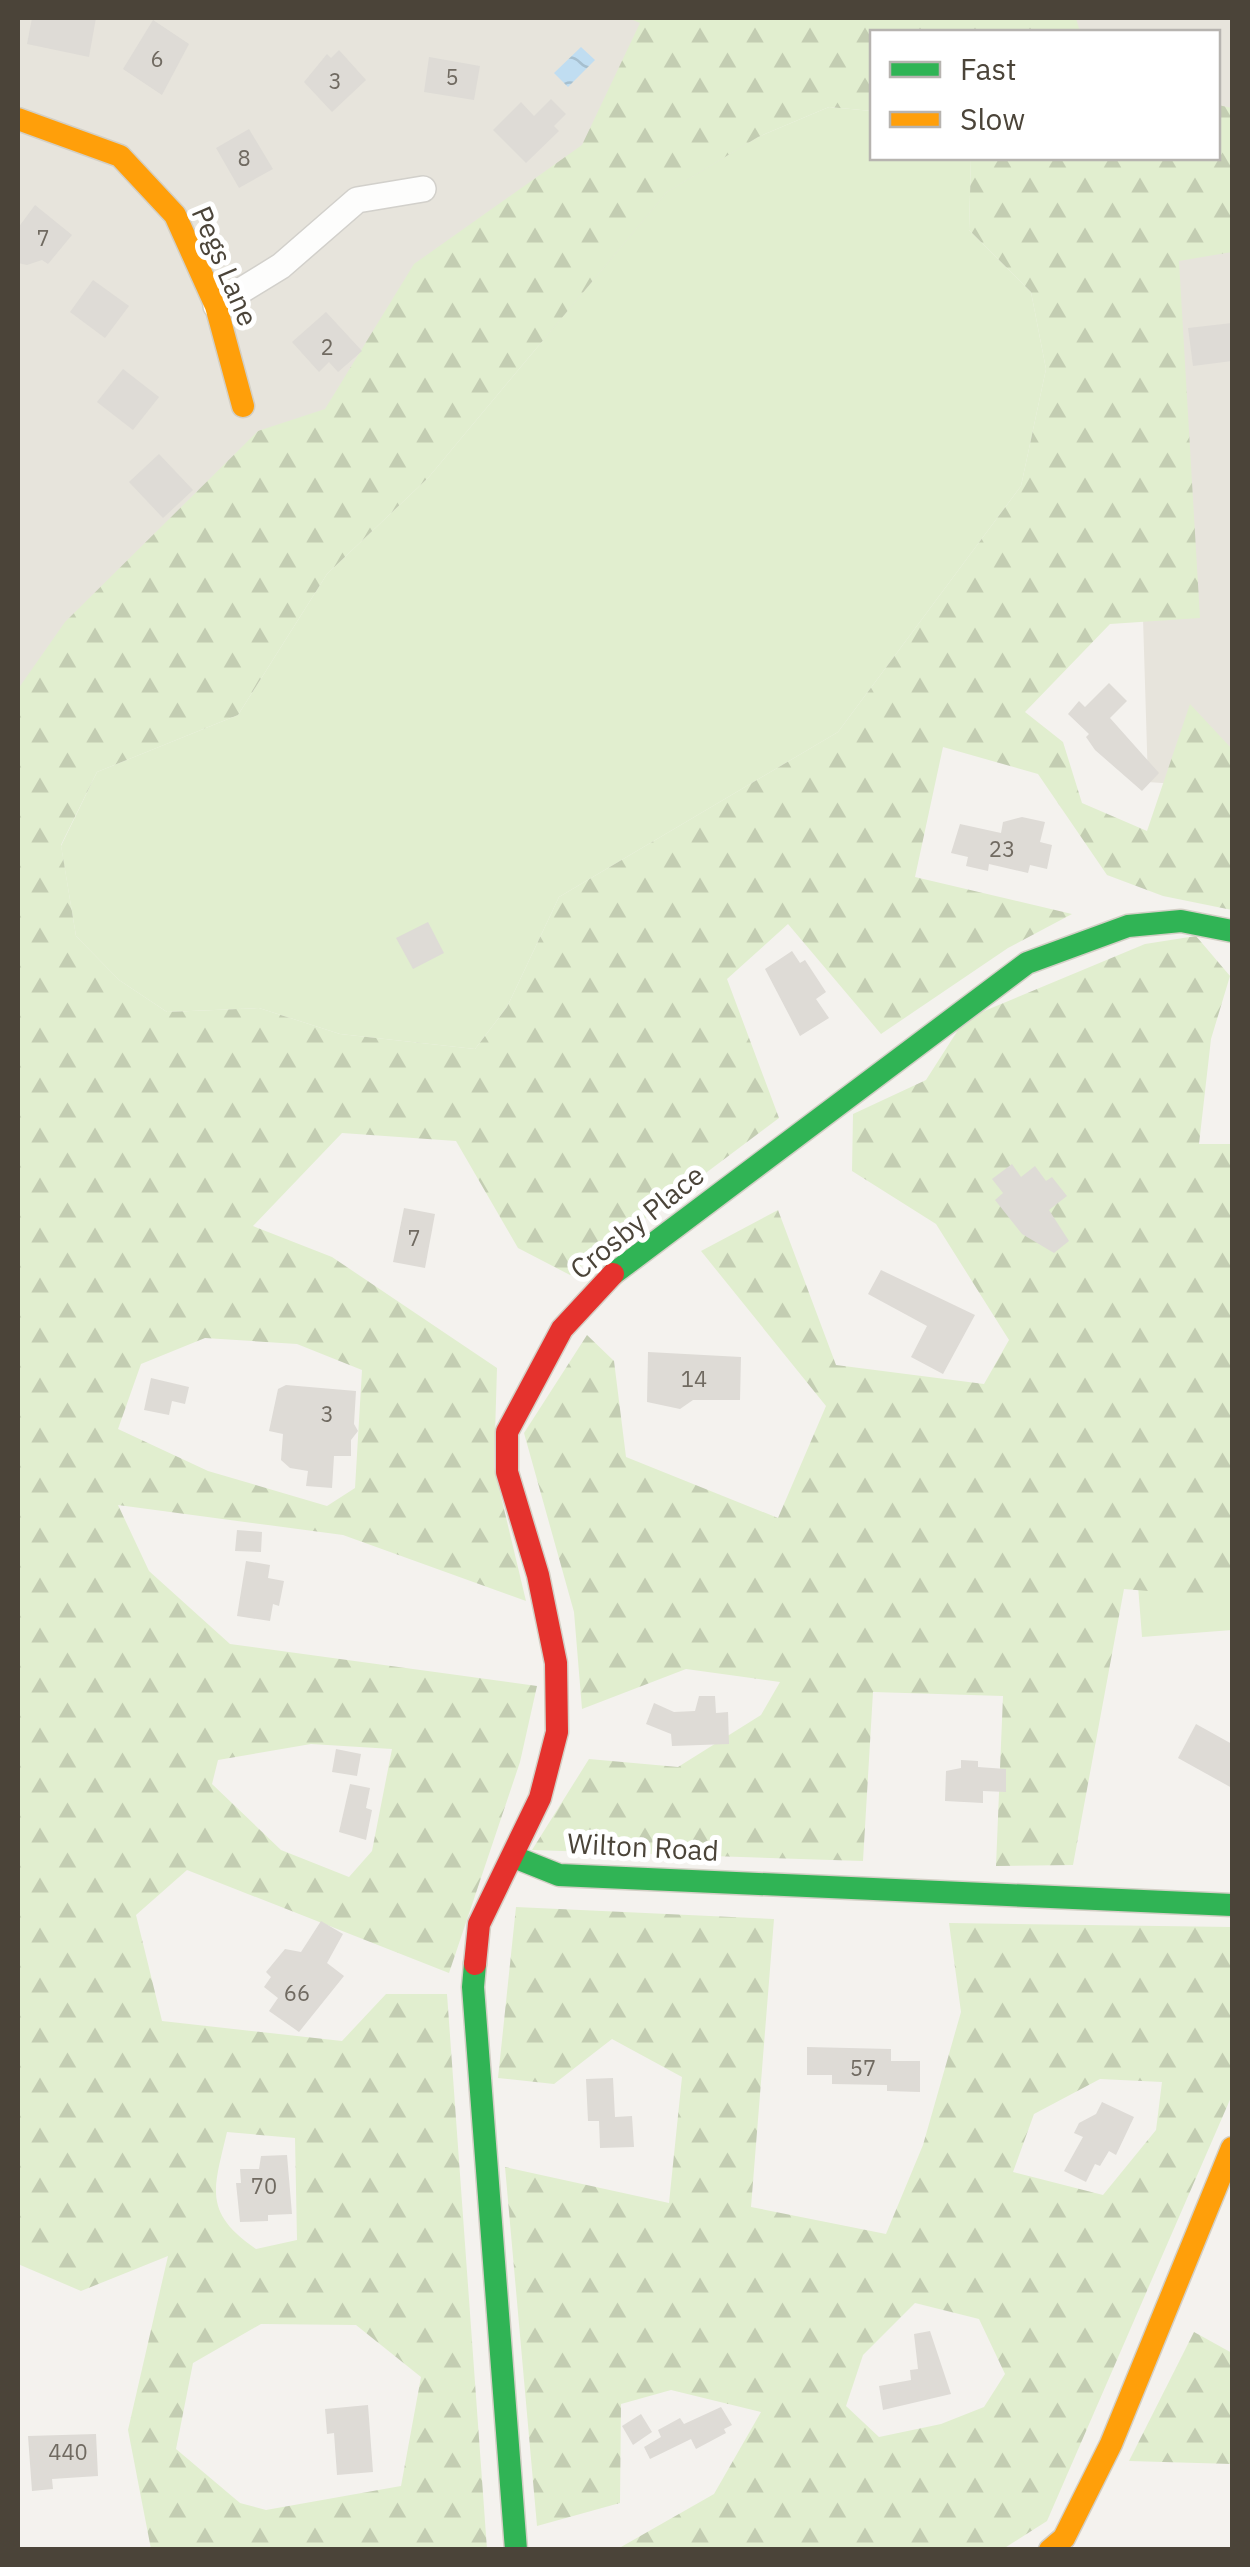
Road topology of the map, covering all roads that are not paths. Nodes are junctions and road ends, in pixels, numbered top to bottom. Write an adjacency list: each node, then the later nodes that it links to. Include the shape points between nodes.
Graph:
1 (18, 119): 3 (street, Pegs Lane, via 120,156 176,215)
2 (422, 189): 3 (street, via 357,200 281,266)
3 (216, 306): 4 (street, Pegs Lane)
4 (243, 406)
5 (1232, 932): 6 (street, Crosby Place, via 1200,920 1132,926 1077,938 1028,963 603,1281 562,1329 508,1432 507,1472 556,1663 556,1732 540,1798)
6 (514, 1857): 7 (street, Wilton Road, via 559,1875); 9 (street, via 478,1924 473,1987)
7 (1232, 1904)
8 (1232, 2148): 10 (street, via 1118,2426 1064,2538)
9 (516, 2550)
10 (1050, 2550)

